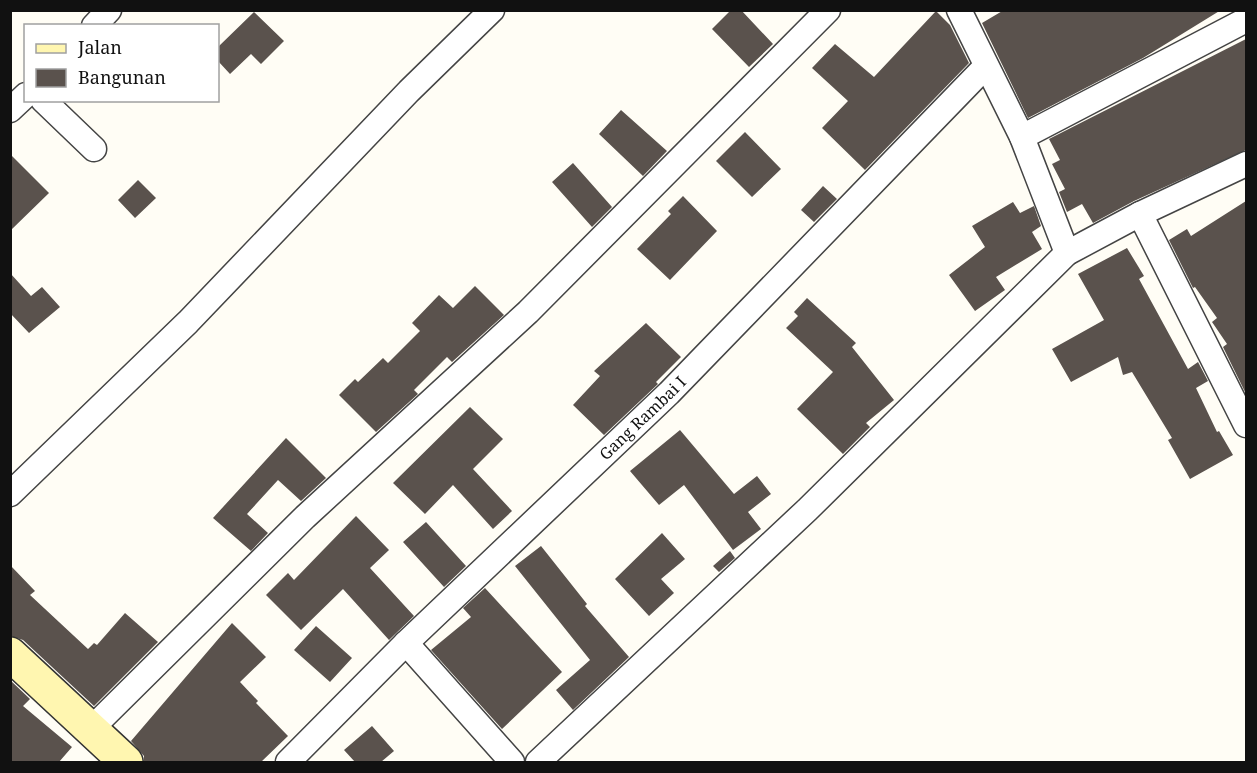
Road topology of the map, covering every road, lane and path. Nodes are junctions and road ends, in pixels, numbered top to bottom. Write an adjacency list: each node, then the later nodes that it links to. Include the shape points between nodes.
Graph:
1 (109, 10): 6 (street)
2 (492, 10): 17 (street, via 188,322)
3 (828, 10): 20 (street, via 528,312 305,517)
4 (961, 11): 7 (street)
5 (1246, 20): 11 (street)
6 (96, 24)
7 (986, 66): 11 (street); 18 (street, Gang Rambai I, via 669,393)
8 (24, 97): 10 (street)
9 (46, 102): 12 (street)
10 (10, 110)
11 (1022, 137): 15 (street)
12 (94, 149)
13 (1246, 164): 14 (street)
14 (1140, 214): 15 (street); 16 (street)
15 (1067, 253): 24 (street, via 807,510)
16 (1246, 426)
17 (10, 494)
18 (406, 643): 22 (street, Gang Rambai I); 23 (street)
19 (10, 654): 20 (street)
20 (90, 730): 21 (street)
21 (126, 762)
22 (288, 762)
23 (512, 762)
24 (538, 762)

